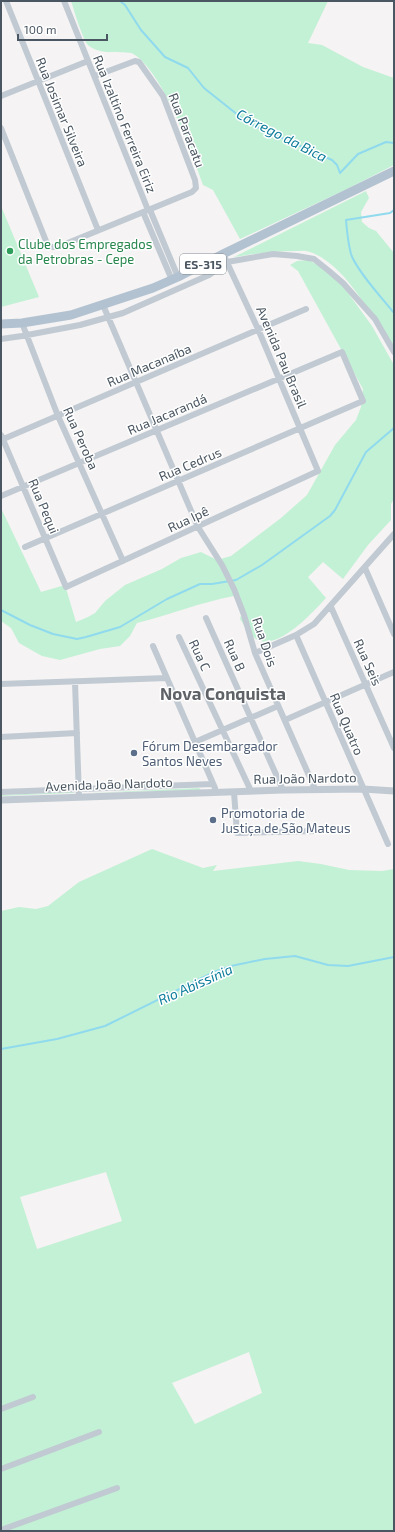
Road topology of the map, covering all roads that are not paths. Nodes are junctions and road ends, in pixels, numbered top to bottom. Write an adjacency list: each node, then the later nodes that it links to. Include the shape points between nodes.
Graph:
1 (6, 1): 5 (street, Rua Josimar Silveira)
2 (64, 1): 3 (street, Rua Izaltino Ferreira Eiriz)
3 (88, 61): 4 (street, Rua Izaltino Ferreira Eiriz); 5 (street)
4 (94, 76): 9 (street, Rua Izaltino Ferreira Eiriz); 9 (street, Rua Paracatu, via 135,61 139,62 163,96 196,188)
5 (39, 82): 6 (street); 10 (street, Rua Josimar Silveira)
6 (1, 96)
7 (1, 128): 10 (street, via 48,246 58,247)
8 (394, 171): 11 (main road, ES-315)
9 (147, 211): 10 (street); 12 (street, Rua Izaltino Ferreira Eiriz)
10 (98, 230)
11 (225, 258): 12 (main road, ES-315); 15 (street, via 209,275 123,313); 18 (street, Avenida Pau Brasil); 21 (street, via 274,254 314,259 343,283 375,319)
12 (175, 279): 13 (main road, ES-315)
13 (103, 305): 15 (street); 16 (main road, ES-315, via 71,315)
14 (306, 309): 18 (street, Rua Macanaíba)
15 (108, 317): 19 (street, via 80,326); 23 (street)
16 (22, 322): 17 (main road, ES-315); 19 (street, Rua Peroba)
17 (1, 324)
18 (258, 329): 22 (street, Avenida Pau Brasil); 23 (street, Rua Macanaíba)
19 (27, 336): 20 (street); 25 (street, Rua Peroba)
20 (1, 338)
21 (394, 352)
22 (279, 378): 24 (street, Rua Jacarandá, via 342,352); 26 (street, Avenida Pau Brasil); 27 (street, Rua Jacarandá)
23 (136, 382): 25 (street, Rua Macanaíba); 27 (street)
24 (363, 401): 26 (street, Rua Cedrus)
25 (58, 416): 28 (street, Rua Macanaíba); 29 (street, Rua Peroba)
26 (301, 428): 30 (street, Avenida Pau Brasil); 31 (street, Rua Cedrus)
27 (157, 430): 29 (street, Rua Jacarandá); 31 (street)
28 (2, 438): 32 (street, Rua Pequi)
29 (79, 463): 32 (street, Rua Jacarandá); 34 (street, Rua Peroba)
30 (318, 471): 35 (street, Rua Ipê)
31 (178, 481): 34 (street, Rua Cedrus); 35 (street)
32 (23, 486): 33 (street, Rua Jacarandá); 37 (street, Rua Pequi)
33 (1, 496)
34 (102, 514): 37 (street, Rua Cedrus); 39 (street, Rua Peroba)
35 (198, 527): 39 (street, Rua Ipê); 48 (street, Rua Dois, via 234,589)
36 (394, 534): 40 (street)
37 (46, 538): 38 (street, Rua Cedrus); 41 (street, Rua Pequi)
38 (25, 547)
39 (123, 561): 41 (street, Rua Ipê)
40 (366, 568): 42 (street); 44 (street)
41 (66, 587)
42 (331, 607): 45 (street, via 314,624); 53 (street, Rua Seis)
43 (206, 618): 56 (street, Rua B)
44 (394, 634)
45 (296, 635): 48 (street); 54 (street, Rua Quatro)
46 (179, 637): 58 (street, Rua C)
47 (153, 646): 50 (street)
48 (255, 653): 55 (street, Rua Dois)
49 (394, 672): 53 (street)
50 (167, 678): 51 (street); 61 (street)
51 (75, 682): 52 (street); 59 (street)
52 (1, 684)
53 (366, 684): 54 (street); 62 (street, Rua Seis)
54 (326, 702): 57 (street); 66 (street, Rua Quatro)
55 (278, 706): 56 (street); 57 (street, Rua Dois)
56 (251, 718): 58 (street); 67 (street, Rua B)
57 (285, 720): 65 (street, Rua Dois)
58 (223, 730): 61 (street); 68 (street, Rua C)
59 (76, 733): 60 (street); 64 (street)
60 (1, 737)
61 (195, 742): 63 (street)
62 (394, 748)
63 (213, 784): 64 (street, Avenida João Nardoto); 72 (street)
64 (79, 788): 70 (street, Avenida João Nardoto); 73 (street)
65 (315, 789): 66 (street, Rua João Nardoto); 67 (street, Rua João Nardoto)
66 (363, 789): 69 (street, Rua João Nardoto); 76 (street, Rua Quatro)
67 (283, 790): 68 (street, Rua João Nardoto)
68 (251, 791): 71 (street, Rua João Nardoto)
69 (394, 791)
70 (1, 792)
71 (234, 792): 72 (street, Rua João Nardoto); 75 (street, via 237,834)
72 (217, 793): 73 (street, Avenida João Nardoto)
73 (79, 797): 74 (street, Avenida João Nardoto)
74 (1, 800)
75 (315, 831)
76 (388, 844)
77 (33, 1397): 78 (street)
78 (1, 1409)
79 (99, 1432): 80 (street)
80 (1, 1469)
81 (117, 1488): 82 (street)
82 (1, 1530)

